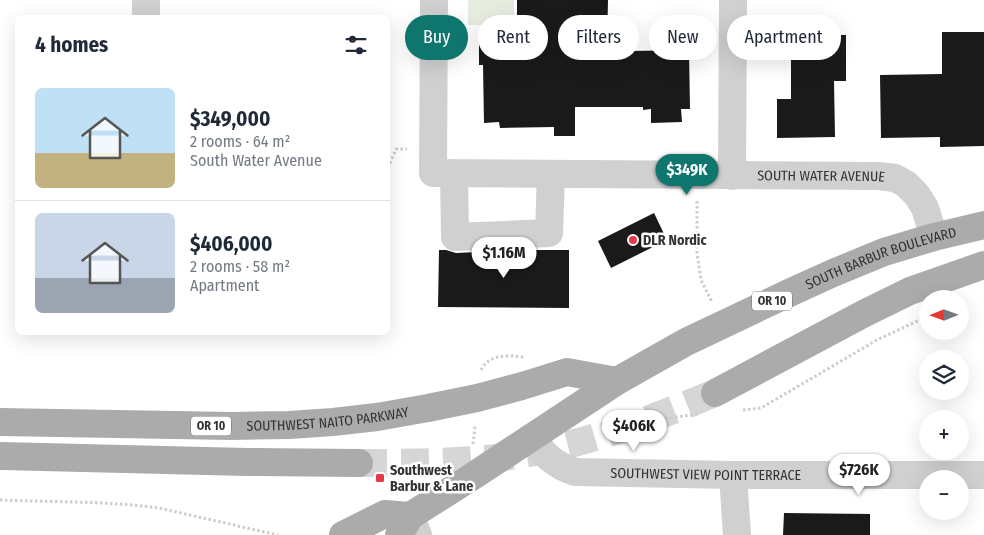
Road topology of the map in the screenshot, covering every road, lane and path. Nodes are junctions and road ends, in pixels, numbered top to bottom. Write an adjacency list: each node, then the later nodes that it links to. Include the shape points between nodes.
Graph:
1 (146, 0): 4 (street)
2 (434, 0): 5 (street)
3 (733, 0): 7 (street)
4 (146, 15)
5 (444, 173): 6 (street, SOUTH WATER AVENUE); 6 (street, via 455,237 549,233)
6 (551, 174): 7 (street, SOUTH WATER AVENUE)
7 (732, 176): 10 (street, SOUTH WATER AVENUE, via 895,178 906,184 925,208)
8 (697, 222): 12 (path, via 701,280)
9 (984, 224): 10 (main road, SOUTH BARBUR BOULEVARD / OR 10)
10 (934, 237): 12 (main road, SOUTH BARBUR BOULEVARD / OR 10, via 884,252 833,273)
11 (984, 264): 14 (main road, via 910,290)
12 (723, 324): 13 (main road, SOUTH BARBUR BOULEVARD / OR 10)
13 (617, 381): 15 (main road, SOUTHWEST NAITO PARKWAY / OR 10, via 567,372); 17 (main road, SOUTH BARBUR BOULEVARD)
14 (715, 393)
15 (477, 398): 16 (main road, SOUTHWEST NAITO PARKWAY / OR 10, via 377,417 289,425); 22 (path)
16 (0, 422)
17 (530, 438): 20 (street, SOUTHWEST VIEW POINT TERRACE, via 550,460 575,472); 22 (main road, SOUTH BARBUR BOULEVARD)
18 (0, 456): 19 (main road)
19 (359, 463)
20 (733, 475): 21 (street, SOUTHWEST VIEW POINT TERRACE); 27 (street)
21 (984, 475)
22 (470, 478): 24 (main road, SOUTH BARBUR BOULEVARD)
23 (0, 500): 25 (path, via 112,503 160,508)
24 (409, 529): 26 (main road, via 384,514)
25 (278, 535)
26 (343, 535)
27 (736, 535)

